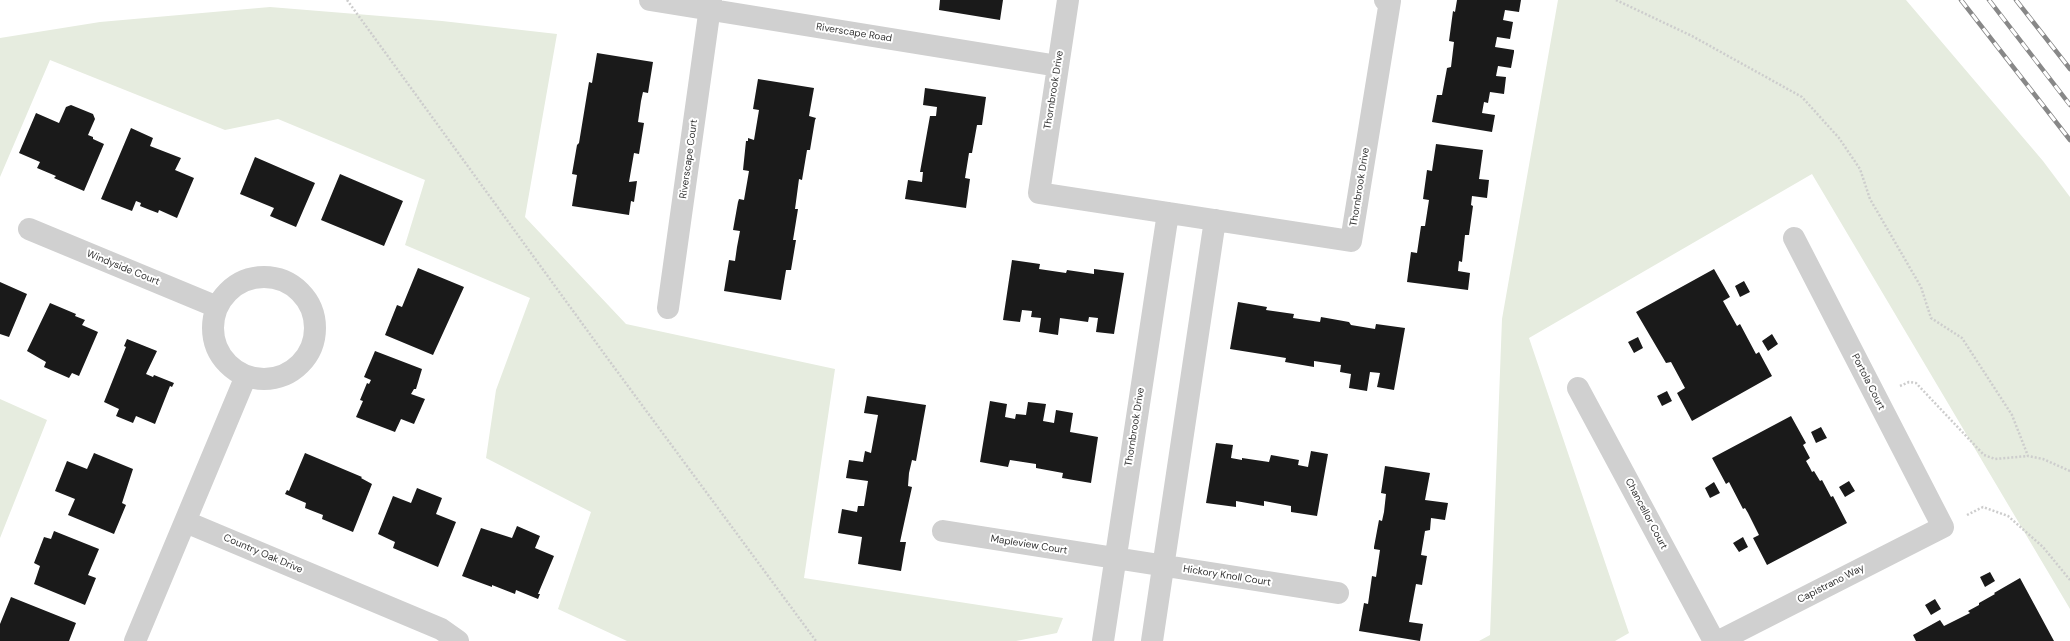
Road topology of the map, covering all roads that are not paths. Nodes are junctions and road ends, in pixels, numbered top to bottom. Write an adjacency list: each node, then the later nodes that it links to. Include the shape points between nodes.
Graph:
1 (650, 0): 4 (street, Riverscape Road)
2 (1068, 0): 5 (street, Thornbrook Drive)
3 (1385, 0): 7 (street, Thornbrook Drive, via 1390,1 1351,241)
4 (711, 5): 5 (street, Riverscape Road); 11 (street, Riverscape Court)
5 (1058, 66): 6 (street, Thornbrook Drive, via 1039,194)
6 (1168, 213): 7 (street, Thornbrook Drive); 17 (street, Thornbrook Drive)
7 (1215, 220): 18 (street)
8 (29, 230): 10 (street, Windyside Court)
9 (1794, 238): 15 (street, Portola Court)
10 (217, 307): 12 (street, via 213,331 218,350 230,366); 12 (street, via 226,294 242,282 261,277 284,280 298,290 310,305 315,325 313,344 302,362 287,374 268,379)
11 (668, 308)
12 (246, 376): 14 (street)
13 (1578, 388): 24 (street, Chancellor Court)
14 (186, 522): 20 (street); 21 (street, Country Oak Drive, via 441,629)
15 (1942, 527): 25 (street, Capistrano Way)
16 (943, 532): 17 (street, Mapleview Court)
17 (1115, 558): 18 (street, Hickory Knoll Court); 22 (street, Thornbrook Drive)
18 (1163, 566): 19 (street, Hickory Knoll Court); 23 (street)
19 (1338, 593)
20 (135, 641)
21 (458, 641)
22 (1103, 641)
23 (1152, 641)
24 (1714, 641)
25 (1719, 641)

